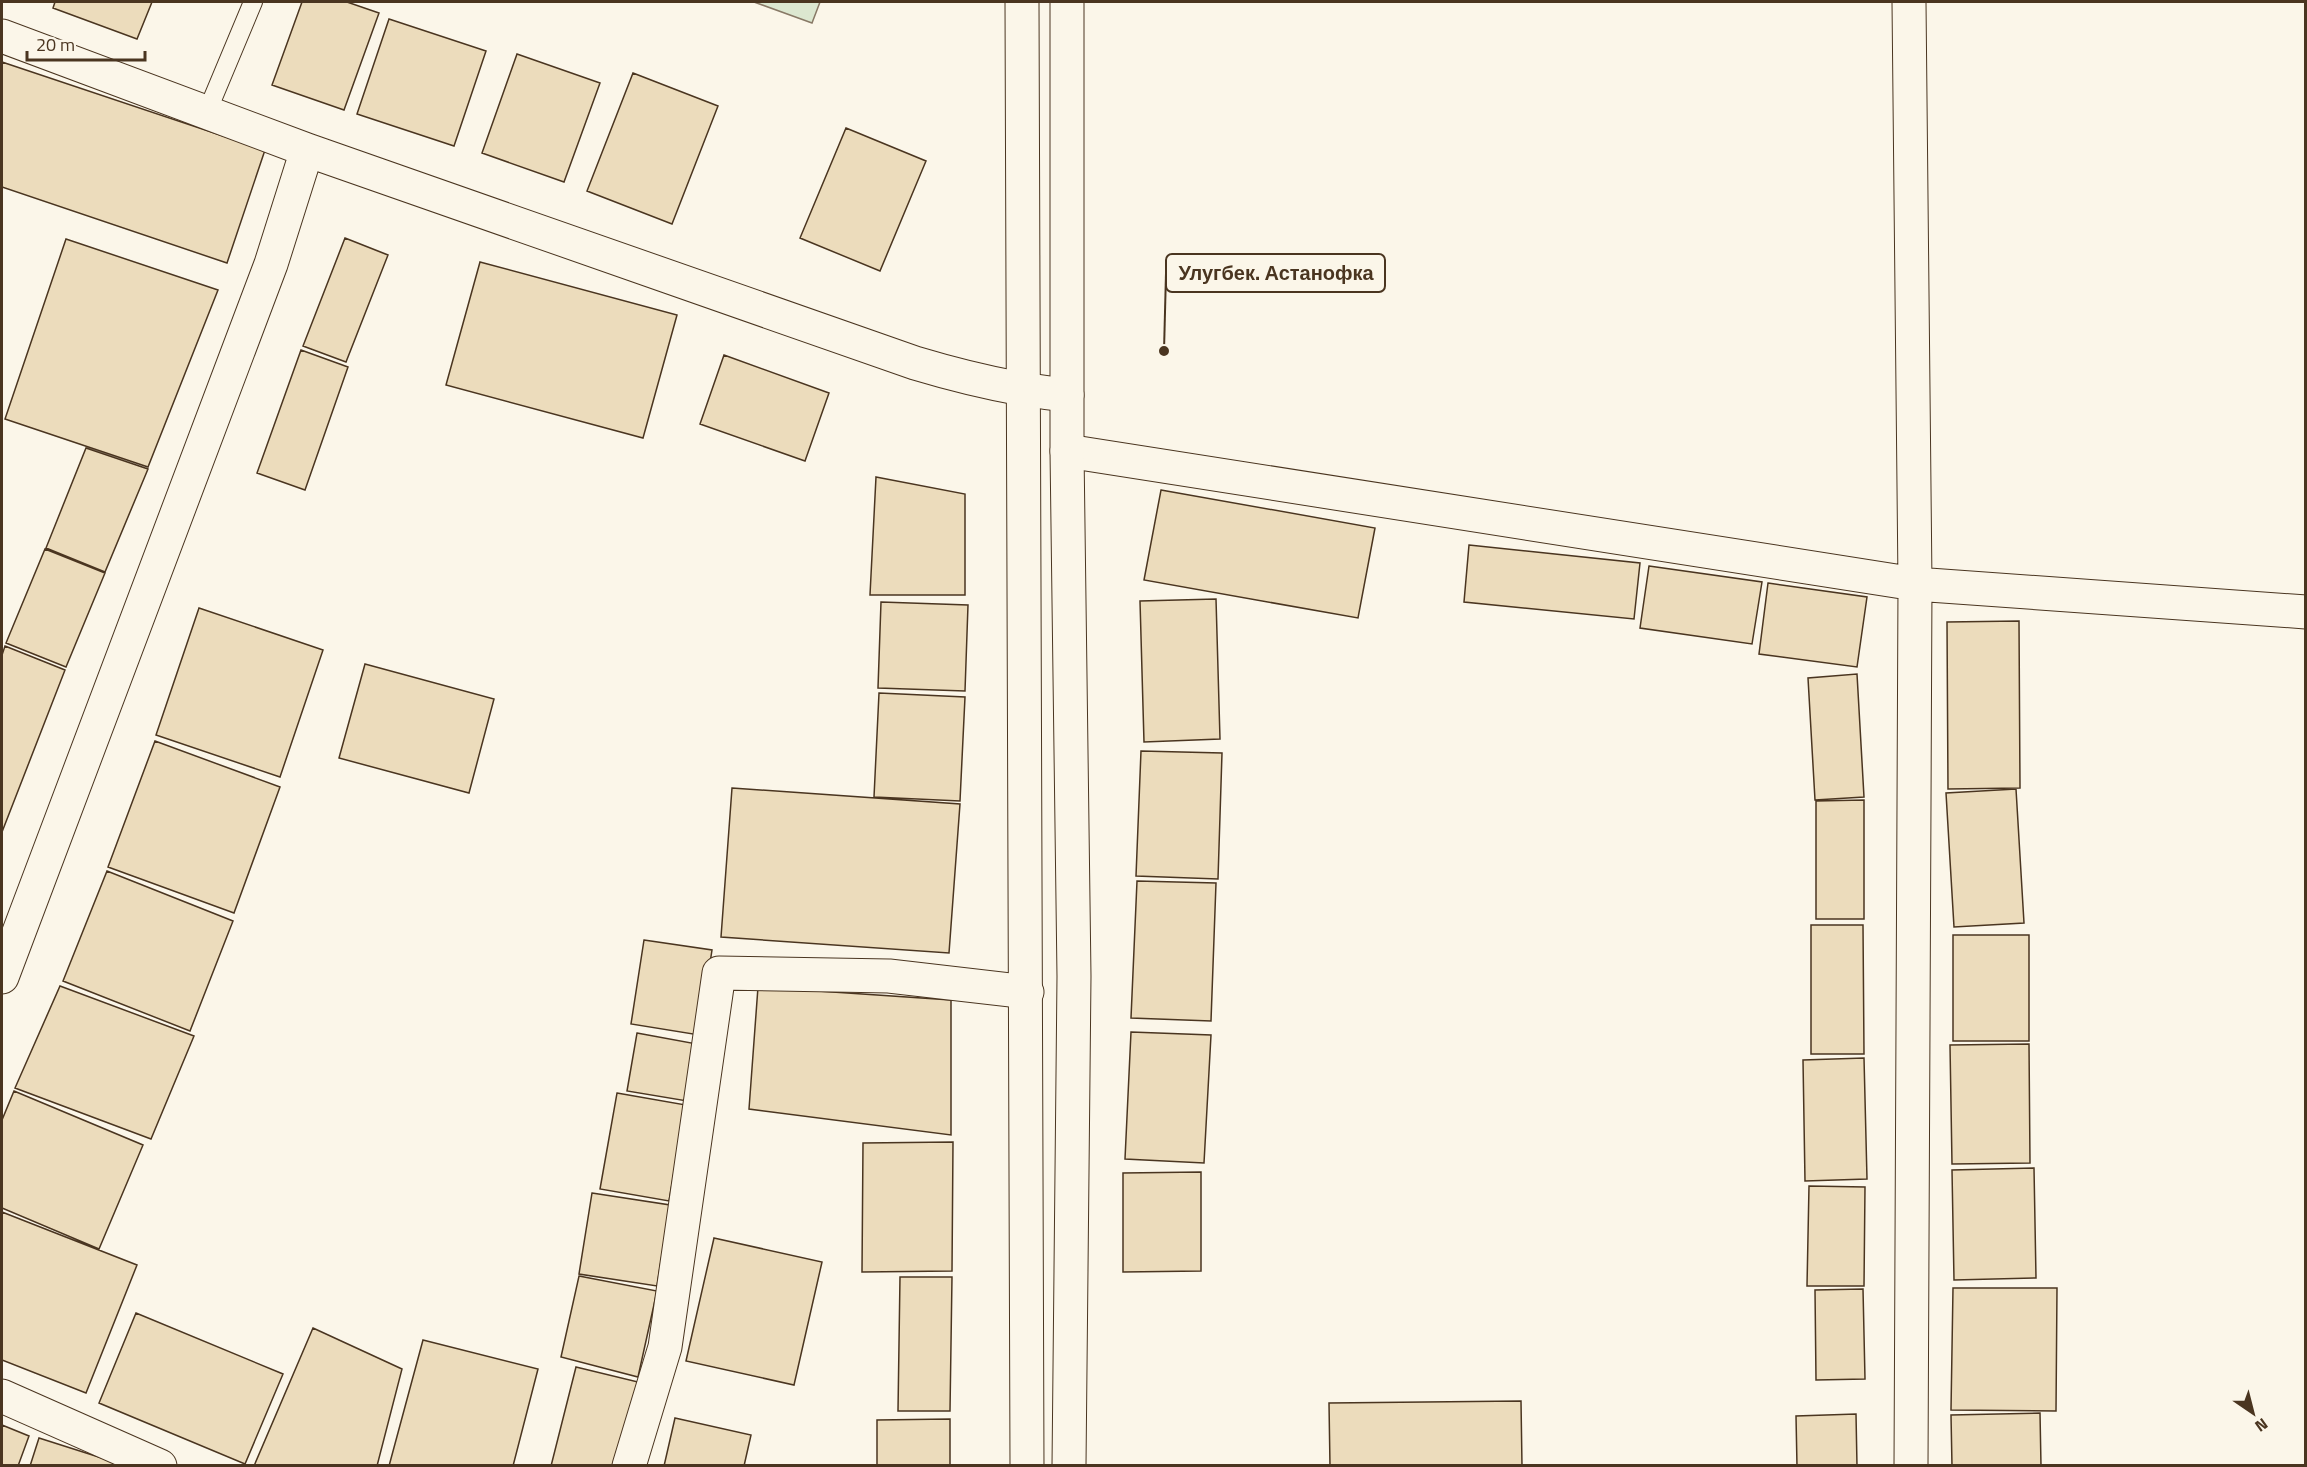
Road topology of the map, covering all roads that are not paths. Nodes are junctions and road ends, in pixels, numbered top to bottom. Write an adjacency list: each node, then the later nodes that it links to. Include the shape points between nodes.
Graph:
1 (253, 2): 6 (lane)
2 (1022, 2): 8 (street)
3 (1067, 2): 9 (street)
4 (1909, 2): 11 (street)
5 (2, 36): 6 (street)
6 (207, 112): 7 (street)
7 (307, 150): 8 (street, via 915,363); 13 (street, via 271,264)
8 (1023, 391): 9 (street); 14 (street)
9 (1066, 395): 10 (street)
10 (1066, 451): 11 (street); 19 (street, via 1074,976)
11 (1915, 584): 12 (street); 20 (street)
12 (2306, 612)
13 (2, 976)
14 (1027, 992): 17 (street, via 889,976 718,973 664,1347); 18 (street)
15 (2, 1396): 16 (street)
16 (159, 1466)
17 (629, 1466)
18 (1027, 1466)
19 (1069, 1466)
20 (1911, 1466)

